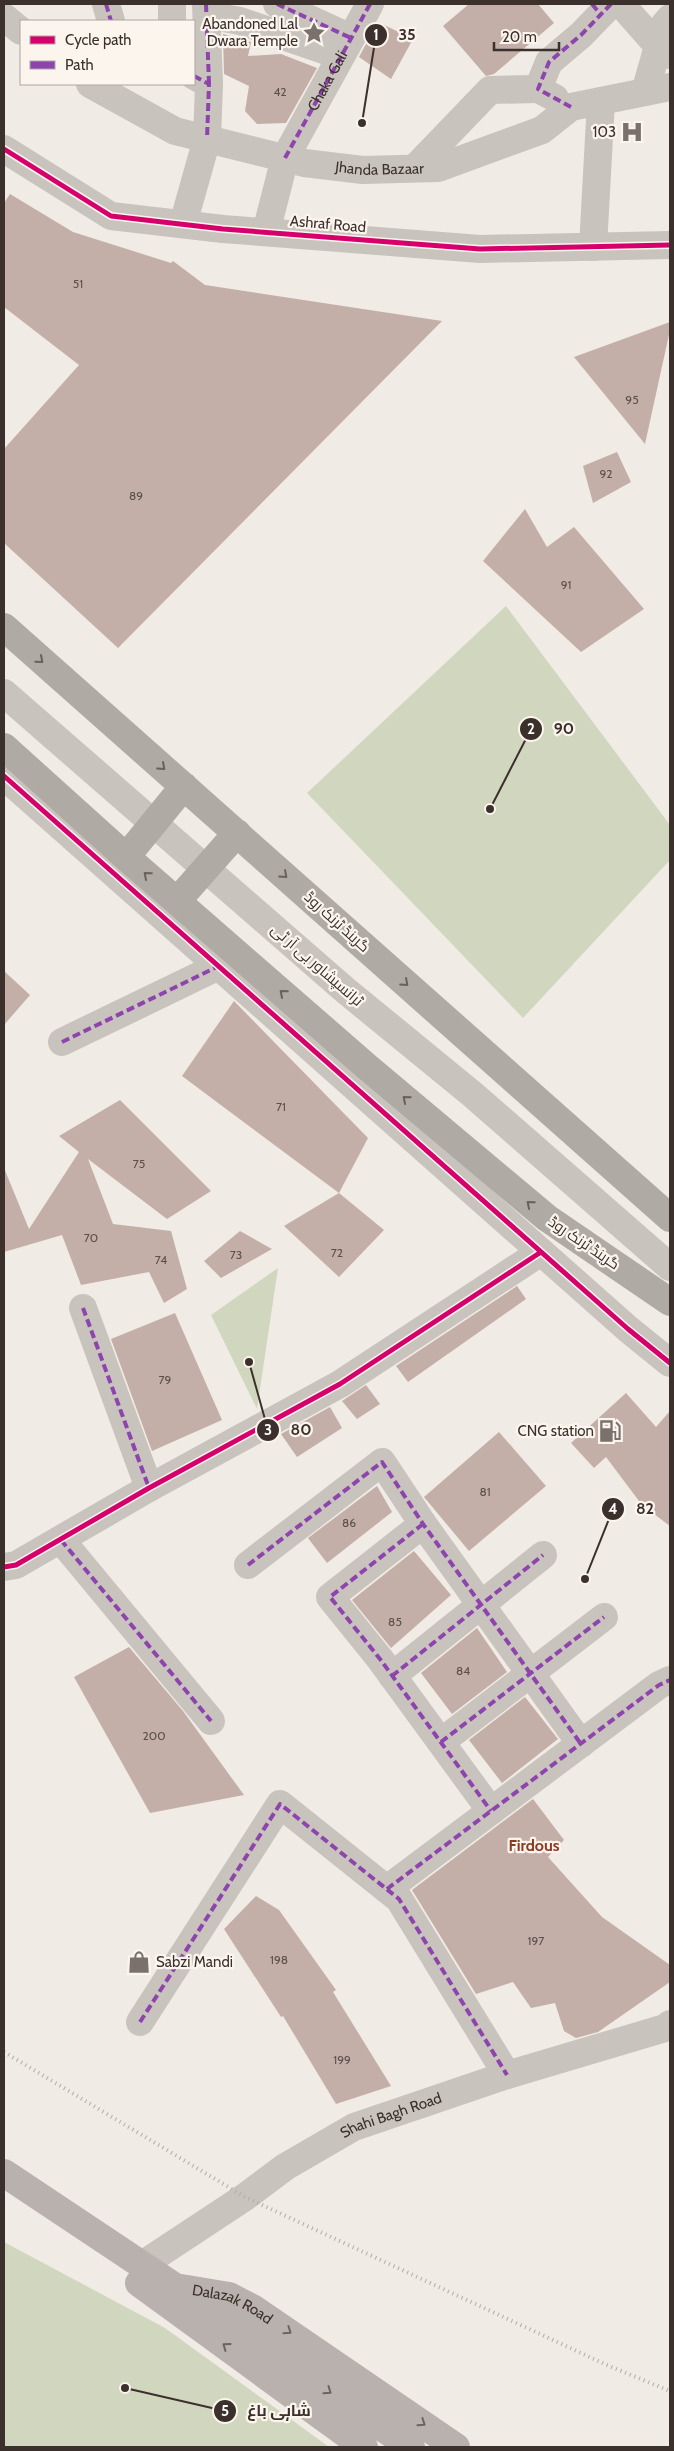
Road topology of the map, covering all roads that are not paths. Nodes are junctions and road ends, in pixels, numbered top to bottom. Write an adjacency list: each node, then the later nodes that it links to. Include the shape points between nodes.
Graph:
1 (106, 4): 9 (street)
2 (172, 4): 10 (street)
3 (277, 4): 12 (street)
4 (370, 4): 12 (street, Chaka Gali)
5 (606, 7): 13 (street); 16 (street, via 549,62)
6 (207, 9): 12 (street, via 240,21); 14 (street)
7 (4, 18): 11 (street)
8 (670, 18): 13 (street, via 664,26)
9 (111, 20)
10 (172, 20)
11 (20, 30)
12 (346, 47): 22 (street, Chaka Gali)
13 (664, 51): 17 (street)
14 (202, 80): 20 (street)
15 (92, 85): 20 (street, Jhanda Bazaar, via 175,131)
16 (538, 89): 19 (street); 23 (street, via 490,90)
17 (658, 89): 18 (street, Jhanda Bazaar)
18 (601, 101): 19 (street, Jhanda Bazaar); 27 (street)
19 (571, 107): 23 (street, Jhanda Bazaar, via 542,130 438,168)
20 (207, 139): 22 (street, Jhanda Bazaar); 24 (street)
21 (4, 149): 24 (street, Ashraf Road, via 110,216)
22 (285, 158): 23 (street, Jhanda Bazaar, via 363,170); 25 (street, Chaka Gali)
23 (415, 168)
24 (184, 224): 25 (street, Ashraf Road)
25 (266, 232): 27 (street, Ashraf Road, via 480,249)
26 (670, 245): 27 (street, Ashraf Road)
27 (593, 247)
28 (4, 627): 32 (highway, گرینڈ ٹرنک روڈ, one-way to 32)
29 (4, 693): 39 (street, ٹرانسپشاور بی آر ٹی, via 345,990 472,1094)
30 (4, 747): 34 (highway, گرینڈ ٹرنک روڈ)
31 (4, 776): 36 (street)
32 (180, 791): 33 (highway, گرینڈ ٹرنک روڈ); 34 (highway)
33 (234, 837): 35 (highway); 38 (highway, گرینڈ ٹرنک روڈ, one-way to 38)
34 (126, 857): 35 (highway, گرینڈ ٹرنک روڈ, one-way to 34)
35 (177, 901): 43 (highway, گرینڈ ٹرنک روڈ, one-way to 35, via 547,1218)
36 (219, 966): 37 (street); 40 (street)
37 (62, 1042)
38 (670, 1218)
39 (634, 1235): 41 (street, ٹرانسپشاور بی آر ٹی); 42 (street, ٹرانسپشاور بی آر ٹی)
40 (541, 1252): 45 (street); 46 (street, via 340,1384)
41 (670, 1267)
42 (670, 1281)
43 (670, 1302)
44 (83, 1308): 46 (street)
45 (670, 1363)
46 (149, 1488): 48 (street)
47 (423, 1524): 50 (street, via 382,1462); 52 (street); 55 (street, via 330,1598)
48 (61, 1540): 51 (street, via 16,1565); 57 (street)
49 (543, 1555): 52 (street)
50 (248, 1565)
51 (4, 1568)
52 (481, 1605): 54 (street); 55 (street)
53 (604, 1617): 54 (street)
54 (530, 1673): 58 (street); 59 (street)
55 (392, 1676): 58 (street)
56 (670, 1680): 59 (street)
57 (211, 1721)
58 (441, 1742): 60 (street)
59 (581, 1744): 60 (street)
60 (491, 1811): 61 (street)
61 (387, 1889): 62 (street, via 280,1804); 64 (street, via 399,1899)
62 (140, 2022)
63 (670, 2024): 64 (street, Shahi Bagh Road, via 575,2057)
64 (507, 2075): 67 (street, Shahi Bagh Road, via 354,2128 285,2167)
65 (4, 2173): 67 (main road, Dalazak Road)
66 (4, 2189): 69 (main road, Dalazak Road, one-way to 66)
67 (142, 2265): 68 (main road, Dalazak Road)
68 (175, 2287): 70 (main road, one-way to 70); 71 (main road, Dalazak Road, one-way to 71, via 229,2296 254,2309)
69 (364, 2447)
70 (411, 2447)
71 (456, 2447)

